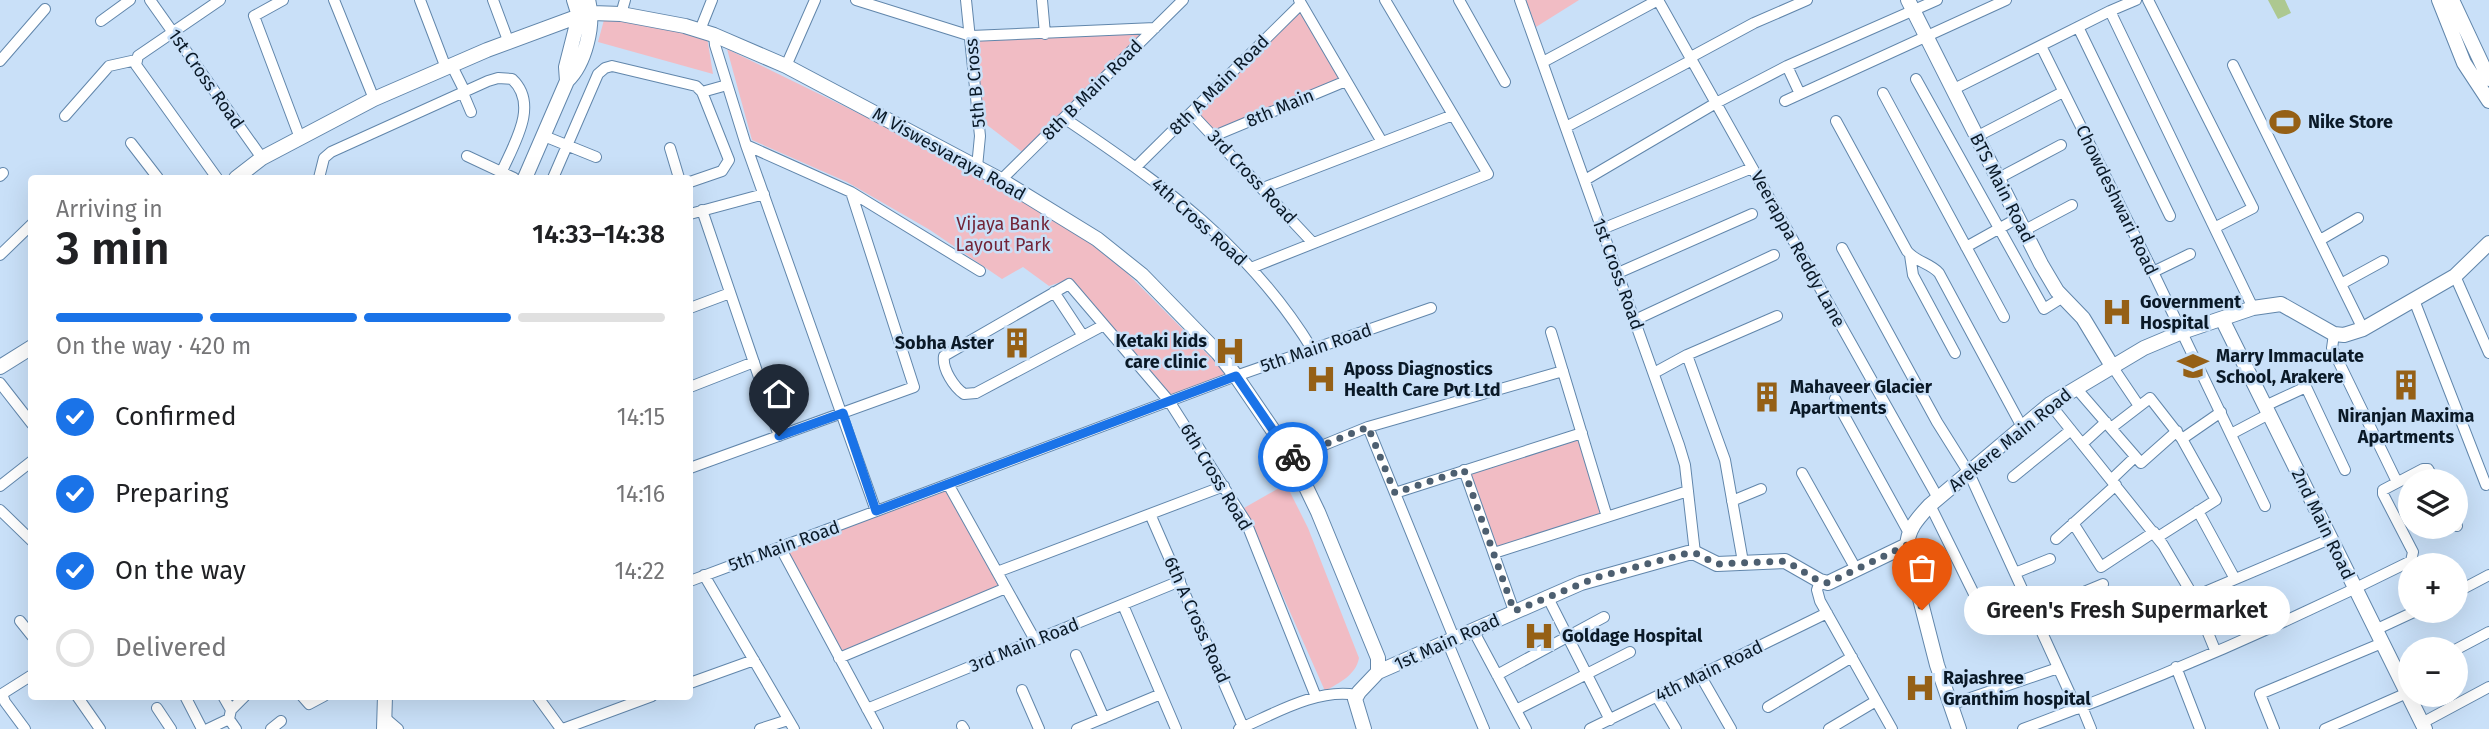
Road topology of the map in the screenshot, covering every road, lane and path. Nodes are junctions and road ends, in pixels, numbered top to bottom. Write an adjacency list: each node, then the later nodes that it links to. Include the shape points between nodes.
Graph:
1 (130, 0): 31 (street)
2 (150, 0): 34 (street, 1st Cross Road)
3 (220, 0): 34 (street)
4 (283, 0): 74 (street, via 254,16)
5 (334, 0): 60 (street)
6 (420, 0): 48 (street)
7 (494, 0): 39 (street)
8 (575, 0): 29 (street)
9 (712, 0): 35 (street)
10 (815, 0): 46 (street)
11 (856, 0): 37 (street)
12 (966, 0): 37 (street, 5th B Cross)
13 (1042, 0): 36 (street)
14 (1183, 0): 32 (street, 8th B Main Road)
15 (1385, 0): 66 (street)
16 (1459, 0): 52 (street)
17 (1520, 0): 44 (street, 1st Cross Road)
18 (1658, 0): 41 (street, Veerappa Reddy Lane); 44 (street)
19 (1807, 0): 41 (street, via 1754,23)
20 (1937, 0): 26 (street)
21 (2006, 0): 38 (street)
22 (2148, 0): 110 (street, via 2253,208)
23 (2129, 1): 30 (street)
24 (1300, 2): 51 (street); 65 (street, 8th A Main Road)
25 (2449, 2): 49 (street, via 2464,63)
26 (1910, 6): 38 (street, BTS Main Road); 47 (street)
27 (623, 7): 29 (street, M Viswesvaraya Road); 35 (street, M Viswesvaraya Road)
28 (46, 9): 43 (street)
29 (586, 10): 39 (street); 71 (street)
30 (2110, 11): 33 (street); 110 (street)
31 (101, 21)
32 (1155, 27): 36 (street); 68 (street, 8th B Main Road)
33 (2078, 27): 40 (street); 106 (street)
34 (172, 32): 42 (street); 83 (street, 1st Cross Road)
35 (707, 32): 46 (street, M Viswesvaraya Road); 53 (street)
36 (1045, 34): 37 (street)
37 (971, 36): 84 (street, 5th B Cross, via 980,136)
38 (1926, 38): 54 (street, BTS Main Road); 59 (street)
39 (509, 43): 48 (street)
40 (2041, 46): 54 (street); 57 (street, Chowdeshwari Road)
41 (1692, 59): 63 (street, Veerappa Reddy Lane); 70 (street)
42 (136, 60): 67 (street, via 109,66); 88 (street)
43 (0, 61)
44 (1542, 62): 70 (street, 1st Cross Road)
45 (2233, 65): 113 (street)
46 (786, 66): 84 (street, M Viswesvaraya Road)
47 (1787, 66): 59 (street); 63 (street)
48 (449, 67): 55 (street); 60 (street)
49 (2483, 78): 62 (street)
50 (1916, 79): 112 (street)
51 (1346, 80): 72 (street, 8th Main); 75 (street)
52 (1505, 82)
53 (727, 85): 56 (street); 78 (street)
54 (1952, 90): 73 (street, BTS Main Road)
55 (464, 92): 64 (street); 90 (street, via 331,152 324,158); 91 (street, via 498,78 512,79 521,88 525,114)
56 (702, 92): 77 (street, via 696,86 605,68 598,74); 98 (street, via 729,160 722,171)
57 (2063, 92): 73 (street); 125 (street, Chowdeshwari Road)
58 (1883, 93): 116 (street)
59 (1800, 94): 61 (street)
60 (374, 99): 74 (street)
61 (1785, 101)
62 (2489, 101)
63 (1716, 103): 86 (street, Veerappa Reddy Lane); 97 (street)
64 (471, 112)
65 (1191, 113): 72 (street, 3rd Cross Road); 85 (street, 8th A Main Road)
66 (1453, 114): 75 (street); 114 (street, via 1488,174)
67 (65, 116)
68 (1064, 118): 85 (street, 4th Cross Road); 96 (street, 8th B Main Road)
69 (1836, 121): 121 (street)
70 (1566, 127): 97 (street, 1st Cross Road)
71 (544, 136): 77 (street); 92 (street)
72 (1214, 136): 99 (street, 3rd Cross Road)
73 (1976, 137): 95 (street, BTS Main Road)
74 (300, 138): 83 (street)
75 (1382, 142): 99 (street)
76 (131, 143): 87 (street)
77 (567, 145): 82 (street); 93 (street)
78 (746, 145): 100 (street); 101 (street)
79 (2061, 145): 95 (street)
80 (670, 148): 94 (street)
81 (467, 156): 91 (street)
82 (596, 157)
83 (262, 158): 89 (street)
84 (977, 167): 96 (street, M Viswesvaraya Road)
85 (1136, 167): 123 (street, 4th Cross Road, via 1187,205)
86 (1752, 168): 111 (street); 196 (street, Veerappa Reddy Lane)
87 (156, 175)
88 (215, 175)
89 (240, 175)
90 (320, 175)
91 (500, 175)
92 (526, 175)
93 (554, 175)
94 (678, 175)
95 (1997, 179): 108 (street, BTS Main Road)
96 (1001, 180): 156 (street, M Viswesvaraya Road, via 1121,256 1192,325)
97 (1585, 180): 111 (street, 1st Cross Road)
98 (693, 181)
99 (1263, 188): 114 (street, 3rd Cross Road)
100 (851, 192): 124 (street); 166 (street, via 914,387)
101 (764, 194): 103 (street); 166 (street)
102 (2072, 205): 108 (street)
103 (702, 210): 104 (street); 130 (street)
104 (693, 213)
105 (1752, 214): 126 (street)
106 (2170, 216)
107 (2358, 218): 113 (street)
108 (2021, 224): 112 (street); 131 (street, BTS Main Road)
109 (28, 227): 119 (street)
110 (2216, 227): 135 (street)
111 (1602, 229): 126 (street, 1st Cross Road)
112 (1999, 229): 116 (street); 131 (street, via 2043,309)
113 (2320, 240): 128 (street)
114 (1312, 243): 123 (street)
115 (2489, 243): 127 (street)
116 (1966, 247): 137 (street)
117 (1842, 248): 184 (street)
118 (2190, 254): 125 (street)
119 (0, 255)
120 (1774, 255): 139 (street)
121 (1910, 255): 148 (street, via 1913,275); 170 (street, via 1939,273)
122 (2383, 261): 128 (street)
123 (1251, 268): 146 (street, 4th Cross Road)
124 (980, 271)
125 (2153, 272): 143 (street, Chowdeshwari Road)
126 (1618, 273): 139 (street, 1st Cross Road)
127 (2455, 276): 132 (street); 149 (street)
128 (2342, 284): 141 (street)
129 (1054, 292): 140 (street, 6th Cross Road, via 1069,284); 145 (street); 145 (street, via 944,356 944,366 960,391 976,393)
130 (730, 293): 133 (street); 151 (street)
131 (2063, 297): 152 (street, BTS Main Road, via 2083,318)
132 (2414, 300): 141 (street); 189 (street)
133 (693, 307)
134 (1431, 308): 146 (street, 5th Main Road)
135 (2253, 308): 138 (street, Arekere Main Road); 144 (street, Arekere Main Road, via 2281,304)
136 (1777, 316): 150 (street)
137 (2004, 317)
138 (2222, 319): 143 (street, Arekere Main Road); 164 (street, 2nd Main Road)
139 (1635, 320): 155 (street, 1st Cross Road)
140 (1104, 325): 145 (street); 161 (street, 6th Cross Road)
141 (2363, 329): 144 (street)
142 (1551, 332): 154 (street)
143 (2182, 332): 152 (street, Arekere Main Road); 165 (street, Chowdeshwari Road)
144 (2334, 334): 187 (street, via 2332,348)
145 (1083, 336)
146 (1312, 349): 156 (street, 5th Main Road)
147 (28, 351): 153 (street)
148 (1955, 353)
149 (2489, 353)
150 (1688, 355): 155 (street); 195 (street, via 1725,460)
151 (754, 362): 158 (street); 175 (street)
152 (2112, 366): 159 (street, Arekere Main Road); 163 (street)
153 (0, 367)
154 (1563, 371): 169 (street); 172 (street)
155 (1654, 373): 193 (street, 1st Cross Road, via 1679,445)
156 (1236, 376): 161 (street, 5th Main Road); 178 (street, M Viswesvaraya Road)
157 (0, 383): 167 (street)
158 (693, 386)
159 (2076, 388): 162 (street, Arekere Main Road); 168 (street)
160 (1836, 399): 206 (street)
161 (1169, 401): 188 (street, 5th Main Road); 191 (street, 6th Cross Road)
162 (2050, 404): 170 (street, Arekere Main Road); 171 (street)
163 (2139, 406): 168 (street); 174 (street, via 2150,398)
164 (2267, 410): 173 (street); 182 (street, via 2306,387); 208 (street, 2nd Main Road)
165 (2221, 412): 173 (street, Chowdeshwari Road); 174 (street)
166 (843, 413): 175 (street); 199 (street)
167 (28, 419)
168 (2108, 425): 176 (street); 177 (street)
169 (1368, 427): 178 (street); 194 (street)
170 (2022, 427): 184 (street, Arekere Main Road)
171 (2071, 430): 176 (street); 185 (street)
172 (1582, 433): 181 (street); 202 (street)
173 (2231, 434): 197 (street, Chowdeshwari Road)
174 (2179, 435): 177 (street, via 2141,463); 200 (street, via 2216,500)
175 (779, 436): 180 (street)
176 (2082, 444): 186 (street)
177 (2135, 457): 186 (street)
178 (1292, 458): 254 (street, M Viswesvaraya Road, via 1378,658)
179 (28, 464): 190 (street)
180 (693, 467)
181 (1464, 470): 194 (street); 210 (street)
182 (2345, 470)
183 (1802, 473): 214 (street)
184 (1969, 473): 196 (street, Arekere Main Road); 216 (street)
185 (2013, 477)
186 (2114, 482): 203 (street); 204 (street)
187 (2397, 482): 226 (street, via 2385,487 2383,494 2413,556)
188 (948, 484): 199 (street, 5th Main Road); 215 (street)
189 (2486, 485)
190 (0, 486)
191 (1224, 486): 201 (street); 265 (street, 6th Cross Road, via 1246,522)
192 (1761, 489): 195 (street)
193 (1688, 491): 202 (street); 211 (street, 1st Cross Road)
194 (1395, 493): 243 (street)
195 (1732, 501): 213 (street)
196 (1934, 501): 206 (street, Arekere Main Road, via 1917,519); 229 (street, Veerappa Reddy Lane)
197 (2265, 506)
198 (0, 510): 205 (street)
199 (876, 511): 209 (street, 5th Main Road)
200 (2198, 511): 204 (street); 219 (street)
201 (1150, 514): 215 (street); 221 (street, 6th A Cross Road)
202 (1607, 517): 210 (street)
203 (2073, 523): 204 (street, via 2101,567); 207 (street)
204 (2156, 535): 228 (street)
205 (28, 537)
206 (1908, 539): 214 (street); 275 (street, via 1926,627)
207 (2056, 539)
208 (2330, 539): 219 (street); 226 (street, 2nd Main Road)
209 (780, 547): 217 (street, 5th Main Road); 249 (street)
210 (1494, 553): 231 (street)
211 (1695, 553): 213 (street, 1st Main Road, via 1717,564); 227 (street, 1st Main Road, via 1598,577)
212 (2050, 559): 216 (street)
213 (1743, 562): 222 (street, 1st Main Road, via 1786,561)
214 (1856, 569): 222 (street, via 1828,583)
215 (997, 572): 225 (street)
216 (2015, 573): 233 (street)
217 (704, 575): 220 (street, 5th Main Road); 250 (street)
218 (2489, 575): 224 (street)
219 (2235, 579): 228 (street)
220 (693, 580)
221 (1180, 581): 230 (street, 3rd Main Road); 290 (street, 6th A Cross Road)
222 (1819, 581): 232 (street, via 1818,595)
223 (2103, 584): 233 (street)
224 (2468, 586)
225 (1006, 588): 242 (street); 249 (street)
226 (2355, 589): 240 (street, 2nd Main Road); 245 (street)
227 (1547, 596): 231 (street, 1st Main Road); 241 (street)
228 (2193, 597): 245 (street)
229 (1976, 598)
230 (1123, 605): 242 (street, 3rd Main Road); 262 (street)
231 (1514, 611): 237 (street, 1st Main Road)
232 (1827, 613): 248 (street); 256 (street, 4th Main Road)
233 (2033, 613): 253 (street)
234 (1604, 617): 241 (street)
235 (20, 621): 238 (street)
236 (2398, 623): 240 (street)
237 (1473, 630): 243 (street, 1st Main Road); 257 (street)
238 (28, 631)
239 (2489, 632): 244 (street)
240 (2379, 636): 251 (street, 2nd Main Road); 315 (street, via 2260,694)
241 (1567, 637): 255 (street); 257 (street)
242 (1035, 640): 280 (street, 3rd Main Road)
243 (1451, 640): 254 (street, 1st Main Road); 305 (street)
244 (2468, 643)
245 (2215, 650): 252 (street)
246 (1630, 652): 255 (street)
247 (1076, 655): 283 (street)
248 (1852, 657): 274 (street); 276 (street)
249 (839, 658): 280 (street)
250 (754, 660): 259 (street); 287 (street)
251 (2398, 664)
252 (2176, 667): 279 (street); 314 (street)
253 (2058, 668): 275 (street); 279 (street)
254 (1378, 672): 263 (street)
255 (1586, 674): 281 (street); 288 (street)
256 (1700, 675): 264 (street, 4th Main Road); 308 (street)
257 (1497, 676): 281 (street)
258 (28, 678): 291 (street, via 2,694)
259 (693, 682)
260 (2489, 687): 289 (street)
261 (1022, 690): 301 (street)
262 (1161, 694): 283 (street); 303 (street)
263 (1356, 695): 265 (street); 304 (street)
264 (1657, 696): 288 (street, 4th Main Road); 307 (street)
265 (1316, 697): 290 (street)
266 (2398, 698): 282 (street)
267 (79, 700): 292 (street)
268 (187, 700): 294 (street)
269 (225, 700): 284 (street)
270 (243, 700): 284 (street)
271 (385, 700): 286 (street)
272 (540, 700): 298 (street)
273 (641, 700): 298 (street)
274 (1876, 701): 309 (street); 310 (street)
275 (1950, 705): 311 (street)
276 (1768, 707)
277 (2414, 707): 289 (street, 2nd Main Road)
278 (156, 708): 293 (street)
279 (2080, 708): 312 (street); 313 (street)
280 (867, 709): 300 (street)
281 (1516, 710): 306 (street)
282 (2352, 717): 316 (street); 317 (street)
283 (1104, 718): 302 (street)
284 (232, 719): 295 (street)
285 (281, 721): 296 (street)
286 (384, 723): 297 (street)
287 (791, 724): 299 (street)
288 (1601, 726)
289 (2423, 726)
290 (1241, 728)
291 (24, 729)
292 (100, 729)
293 (171, 729)
294 (202, 729)
295 (208, 729)
296 (271, 729)
297 (398, 729)
298 (562, 729)
299 (760, 729)
300 (878, 729)
301 (1039, 729)
302 (1077, 729)
303 (1176, 729)
304 (1364, 729)
305 (1485, 729)
306 (1526, 729)
307 (1675, 729)
308 (1731, 729)
309 (1829, 729)
310 (1892, 729)
311 (1959, 729)
312 (2023, 729)
313 (2091, 729)
314 (2200, 729)
315 (2274, 729)
316 (2325, 729)
317 (2358, 729)

